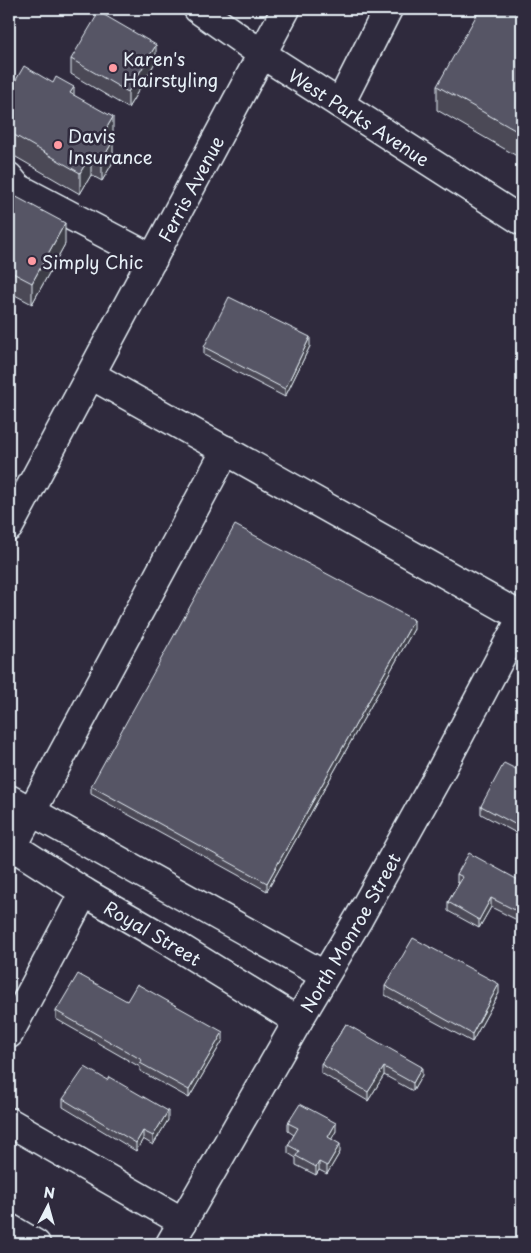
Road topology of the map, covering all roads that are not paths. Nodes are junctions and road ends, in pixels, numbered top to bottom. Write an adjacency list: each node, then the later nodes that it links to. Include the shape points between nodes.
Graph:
1 (198, 9): 4 (street, West Parks Avenue)
2 (286, 9): 4 (street, Ferris Avenue)
3 (388, 9): 5 (street)
4 (262, 54): 5 (street, West Parks Avenue); 8 (street, Ferris Avenue)
5 (340, 104): 7 (street, West Parks Avenue)
6 (9, 177): 8 (street, via 18,188)
7 (522, 221)
8 (153, 259): 9 (street, Ferris Avenue)
9 (90, 375): 10 (street); 11 (street, Ferris Avenue)
10 (226, 450): 12 (street); 13 (street)
11 (9, 527)
12 (522, 617): 16 (street, North Monroe Street, via 438,776)
13 (20, 805): 14 (street); 16 (street)
14 (11, 845): 15 (street, Royal Street)
15 (84, 892): 17 (street, Royal Street); 18 (street)
16 (324, 975): 17 (street, North Monroe Street)
17 (298, 1021): 21 (street, North Monroe Street)
18 (9, 1034)
19 (9, 1122): 21 (street)
20 (9, 1228): 22 (street)
21 (176, 1233)
22 (36, 1244)

